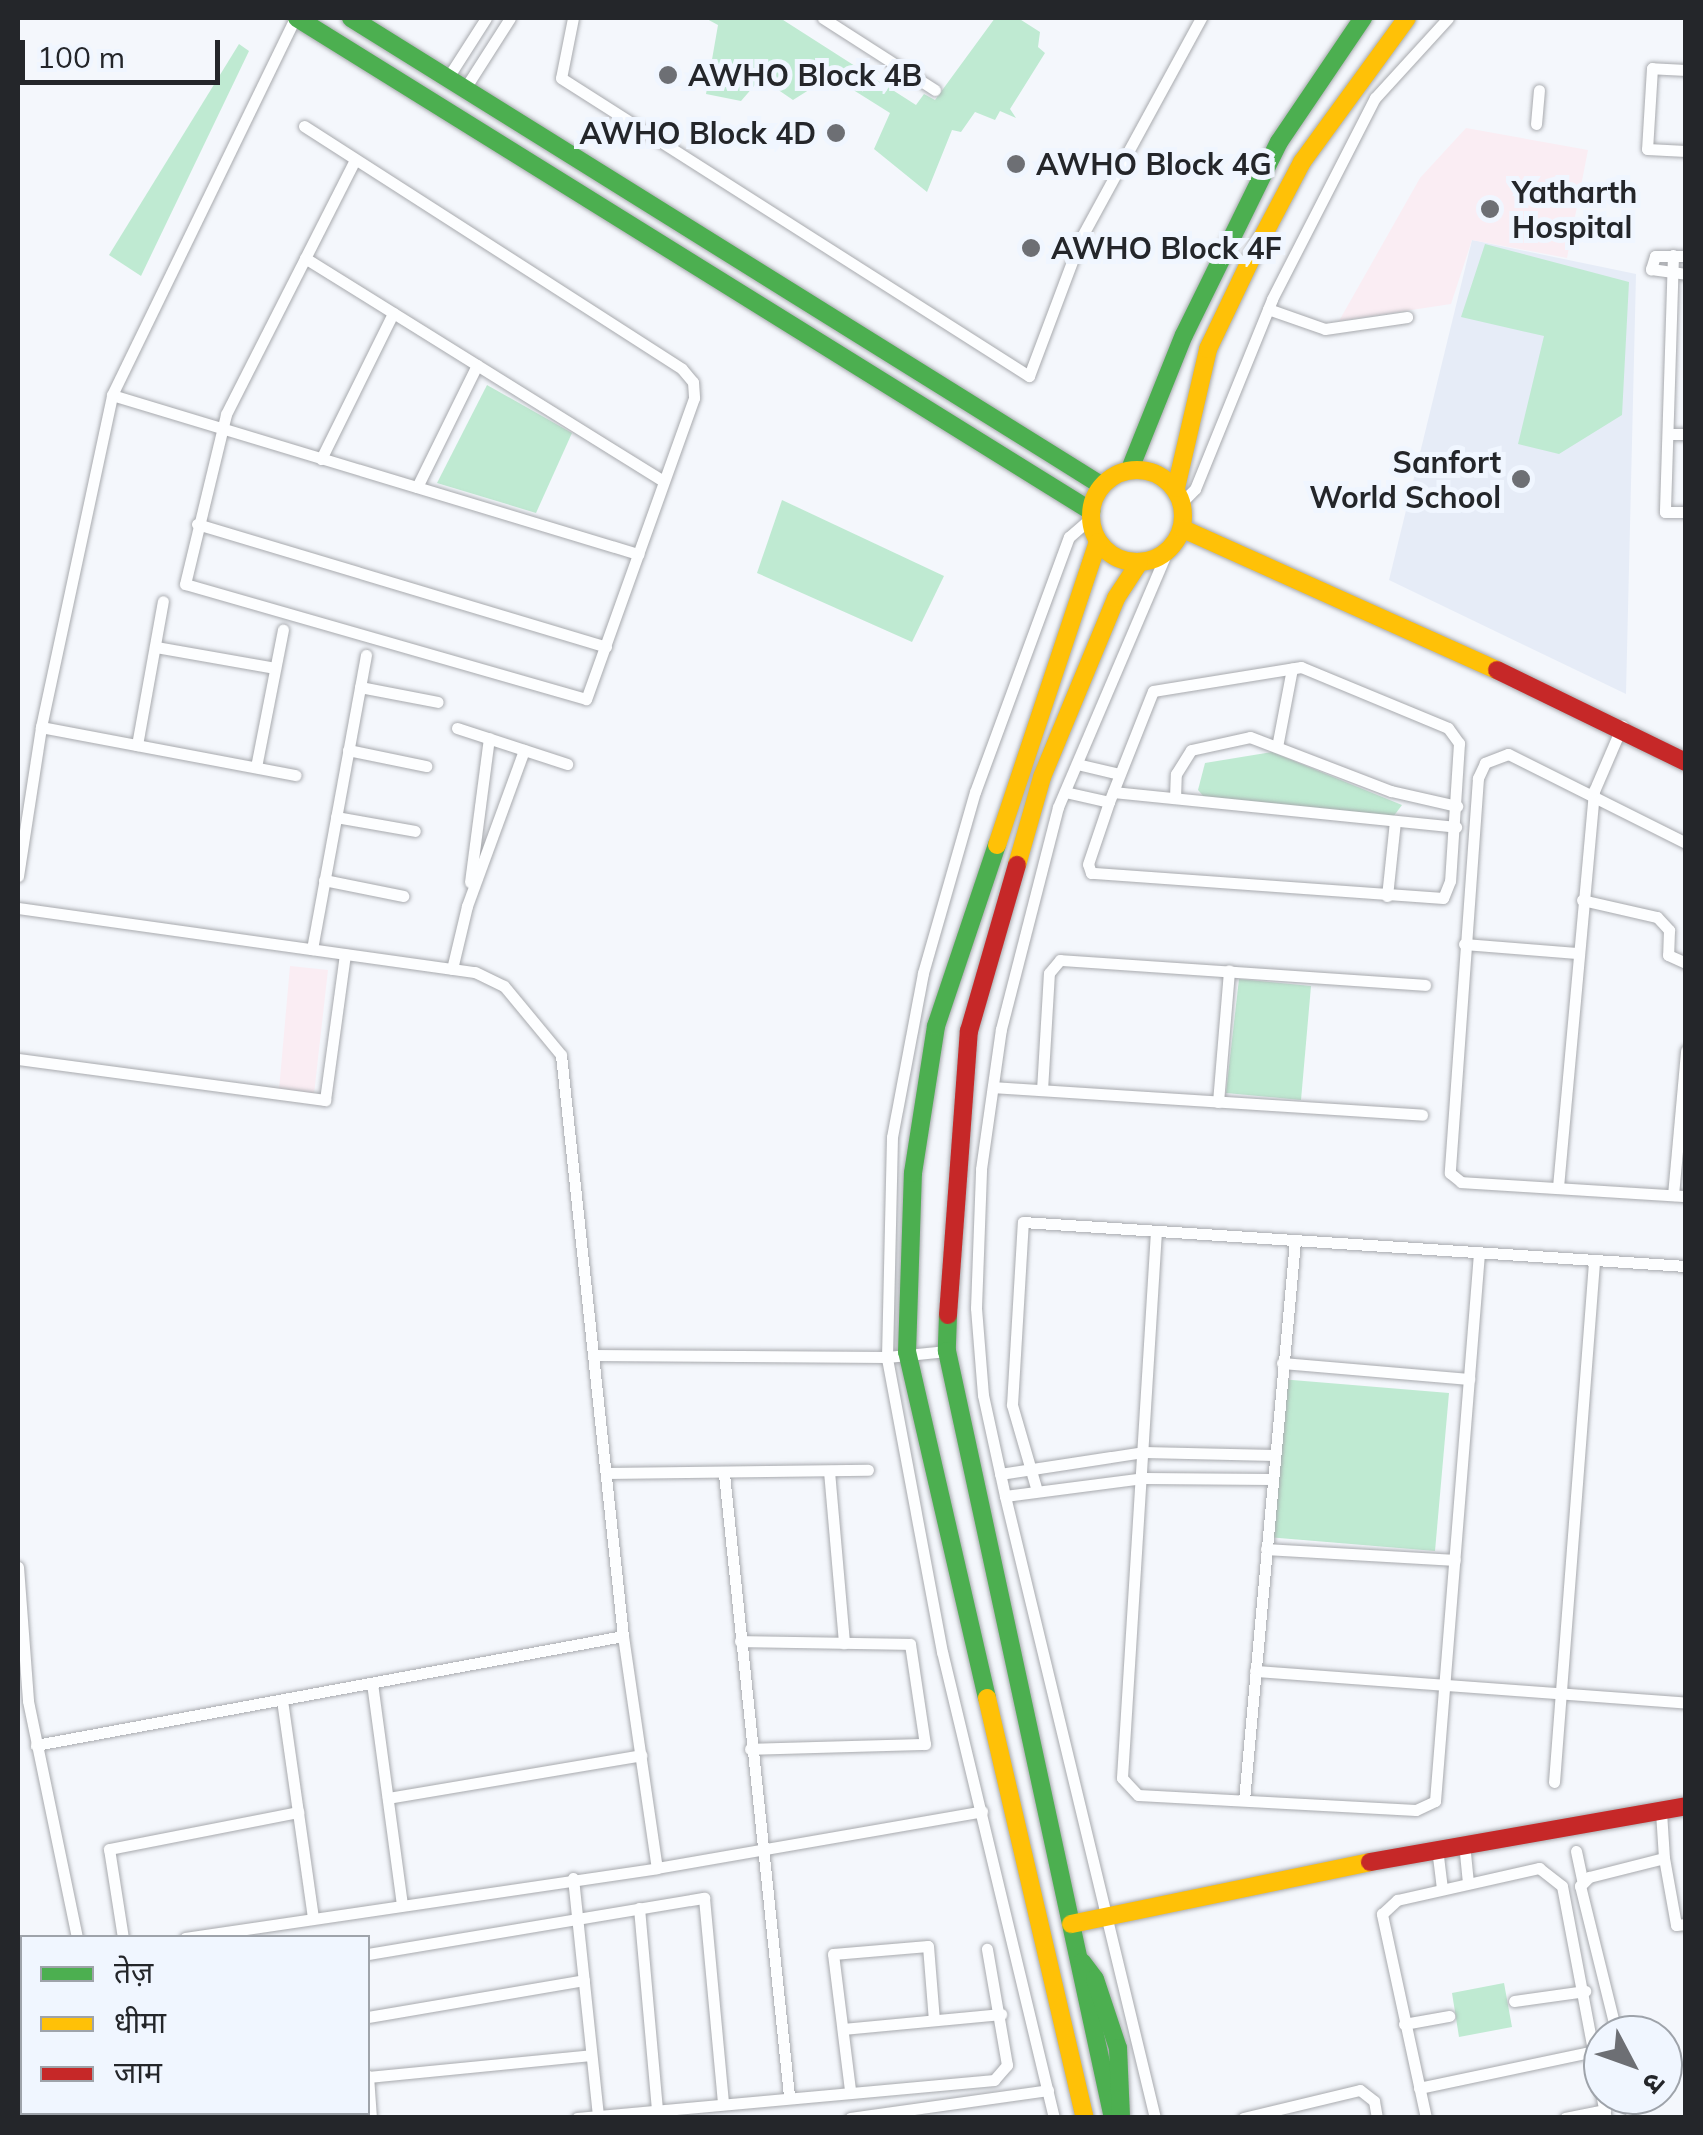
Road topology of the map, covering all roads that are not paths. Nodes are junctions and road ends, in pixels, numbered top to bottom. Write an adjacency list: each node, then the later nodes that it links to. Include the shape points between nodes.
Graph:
1 (296, 18): 29 (street); 40 (street)
2 (351, 18): 12 (street)
3 (486, 18): 12 (street)
4 (510, 18): 13 (street)
5 (573, 18): 7 (street, via 561,78 1030,376 1081,238)
6 (823, 18): 14 (street)
7 (1202, 18)
8 (1364, 18): 34 (street, via 1262,174)
9 (1407, 18): 38 (street, via 1302,162 1208,349 1186,424)
10 (1448, 18): 23 (street, via 1375,98)
11 (1686, 70): 18 (street, via 1652,68 1648,149)
12 (447, 79): 13 (street)
13 (464, 90): 36 (street)
14 (934, 90)
15 (1539, 90): 16 (street)
16 (1536, 124)
17 (304, 126): 19 (street)
18 (1686, 151)
19 (355, 160): 21 (street); 35 (street, via 682,369 693,382 694,398)
20 (1679, 256): 22 (street); 22 (street, via 1655,256 1651,269)
21 (305, 258): 24 (street); 30 (street)
22 (1679, 274): 27 (street)
23 (1268, 309): 25 (street, via 1325,329); 38 (street, via 1195,489)
24 (392, 312): 26 (street); 33 (street)
25 (1407, 317)
26 (477, 365): 35 (street); 37 (street)
27 (1669, 380): 28 (street); 31 (street)
28 (1686, 380)
29 (112, 395): 30 (street); 57 (street)
30 (222, 428): 33 (street); 41 (street)
31 (1668, 434): 32 (street); 39 (street, via 1665,512)
32 (1686, 434)
33 (322, 458): 37 (street)
34 (1130, 469): 36 (street); 38 (street, via 1164,476)
35 (663, 481): 45 (street)
36 (1102, 485): 40 (street)
37 (417, 488): 45 (street)
38 (1179, 495): 42 (street)
39 (1686, 512)
40 (1091, 516): 43 (street); 112 (street, via 1069,537 1062,555 975,792 922,973 892,1138)
41 (197, 524): 50 (street); 50 (street, via 183,578 190,588 582,700)
42 (1182, 529): 44 (street); 56 (street)
43 (1098, 542): 46 (street, via 1123,560); 110 (street, via 936,1026 913,1173)
44 (1167, 552): 46 (street); 66 (street)
45 (638, 554): 50 (street)
46 (1139, 562): 109 (street, via 1116,598 1042,777 970,1031 954,1175)
47 (163, 601): 49 (street)
48 (282, 630): 52 (street)
49 (156, 647): 52 (street); 60 (street)
50 (606, 647)
51 (366, 654): 54 (street)
52 (275, 668): 68 (street)
53 (1292, 668): 61 (street); 69 (street, via 1153,691); 75 (street, via 1448,728 1459,743)
54 (360, 687): 55 (street); 62 (street)
55 (438, 702)
56 (1622, 726): 64 (street); 71 (street)
57 (41, 727): 60 (street); 81 (street)
58 (456, 728): 59 (street)
59 (489, 738): 63 (street); 86 (street)
60 (137, 745): 68 (street)
61 (1278, 747): 74 (street, via 1250,737 1191,750 1176,774); 75 (street, via 1391,791)
62 (348, 750): 67 (street); 76 (street)
63 (524, 750): 65 (street); 86 (street)
64 (1686, 762)
65 (568, 764)
66 (1077, 764): 69 (street); 72 (street)
67 (426, 766)
68 (256, 767): 70 (street)
69 (1119, 774): 73 (street)
70 (296, 775)
71 (1594, 791): 80 (street); 85 (street); 88 (street, via 1508,754 1485,763 1478,778)
72 (1065, 792): 73 (street); 98 (street, via 1001,1029)
73 (1111, 797): 74 (street); 84 (street, via 1088,864 1101,878)
74 (1175, 798): 77 (street)
75 (1458, 806): 78 (street)
76 (336, 817): 79 (street); 82 (street)
77 (1395, 820): 78 (street); 84 (street)
78 (1456, 827): 84 (street, via 1444,898)
79 (415, 831)
80 (1686, 842)
81 (18, 876)
82 (324, 880): 83 (street); 89 (street)
83 (403, 896)
84 (1387, 896)
85 (1582, 900): 91 (street); 92 (street, via 1657,917 1669,930 1668,955)
86 (466, 906): 93 (street)
87 (18, 908): 89 (street)
88 (1464, 944): 91 (street); 102 (street, via 1450,1173 1461,1182)
89 (312, 949): 90 (street)
90 (346, 954): 93 (street); 97 (street, via 324,1100)
91 (1577, 954): 102 (street)
92 (1686, 963)
93 (452, 969): 111 (street, via 504,986 561,1055)
94 (1229, 970): 95 (street); 99 (street, via 1053,964); 100 (street)
95 (1425, 985)
96 (1686, 1052): 103 (street)
97 (18, 1060)
98 (993, 1087): 99 (street); 122 (street, via 981,1169 976,1308 983,1395)
99 (1042, 1090): 100 (street)
100 (1218, 1102): 101 (street)
101 (1422, 1115)
102 (1558, 1187): 103 (street)
103 (1679, 1195)
104 (1156, 1231): 105 (street); 115 (street); 117 (street, via 1023,1222 1012,1406)
105 (1295, 1241): 106 (street); 113 (street)
106 (1479, 1253): 107 (street); 114 (street)
107 (1594, 1262): 108 (street); 136 (street)
108 (1686, 1266)
109 (947, 1351): 110 (street); 165 (street)
110 (907, 1352): 112 (street); 198 (street)
111 (593, 1355): 112 (street); 120 (street)
112 (887, 1357): 147 (street, via 942,1652)
113 (1282, 1362): 114 (street); 116 (street)
114 (1469, 1379): 128 (street)
115 (1144, 1452): 116 (street); 117 (street); 123 (street)
116 (1274, 1455): 124 (street)
117 (1030, 1469): 122 (street); 125 (street)
118 (868, 1470): 119 (street)
119 (829, 1472): 121 (street); 132 (street)
120 (606, 1473): 121 (street); 130 (street)
121 (724, 1474): 131 (street)
122 (1000, 1474): 126 (street)
123 (1143, 1478): 124 (street); 125 (street); 145 (street, via 1122,1778 1138,1795)
124 (1272, 1478): 127 (street)
125 (1037, 1492): 126 (street)
126 (1005, 1496): 162 (street)
127 (1266, 1548): 128 (street); 133 (street)
128 (1455, 1560): 135 (street)
129 (18, 1566): 138 (street)
130 (623, 1636): 134 (street); 142 (street)
131 (740, 1641): 132 (street); 141 (street)
132 (844, 1643): 141 (street, via 910,1644 925,1744)
133 (1255, 1671): 135 (street); 145 (street)
134 (372, 1683): 137 (street); 144 (street)
135 (1444, 1685): 136 (street); 145 (street, via 1439,1794 1427,1807)
136 (1562, 1694): 139 (street); 143 (street)
137 (282, 1700): 140 (street); 149 (street)
138 (23, 1701): 140 (street)
139 (1686, 1703)
140 (36, 1745): 168 (street)
141 (750, 1749): 152 (street)
142 (641, 1755): 144 (street); 155 (street)
143 (1554, 1782)
144 (388, 1798): 160 (street)
145 (1244, 1800)
146 (1686, 1806): 148 (street)
147 (982, 1810): 152 (street); 189 (street)
148 (1661, 1811): 150 (street); 154 (street)
149 (298, 1812): 163 (street); 169 (street, via 109,1849)
150 (1464, 1843): 151 (street); 158 (street)
151 (1437, 1848): 159 (street); 162 (street)
152 (760, 1850): 155 (street); 190 (street)
153 (1576, 1851): 157 (street)
154 (1664, 1858): 157 (street); 166 (street, via 1676,1926)
155 (657, 1868): 156 (street)
156 (573, 1878): 160 (street); 164 (street)
157 (1582, 1880): 178 (street)
158 (1468, 1884): 159 (street); 174 (street, via 1539,1868 1553,1873 1562,1886)
159 (1442, 1889): 182 (street, via 1397,1900 1382,1914)
160 (402, 1904): 163 (street)
161 (639, 1908): 164 (street); 191 (street, via 704,1898); 192 (street)
162 (1111, 1917): 165 (street); 201 (street)
163 (313, 1918): 167 (street)
164 (577, 1919): 171 (street); 173 (street)
165 (1070, 1924): 172 (street)
166 (1686, 1924)
167 (227, 1934)
168 (75, 1935)
169 (123, 1935)
170 (987, 1950): 176 (street)
171 (370, 1954)
172 (1078, 1958): 199 (street); 200 (street, via 1095,1978 1114,2030)
173 (584, 1980): 180 (street); 185 (street)
174 (1585, 1991): 175 (street); 177 (street)
175 (1514, 2001)
176 (1001, 2014): 181 (street); 188 (street, via 1007,2065 994,2080)
177 (1589, 2015)
178 (1612, 2015)
179 (1449, 2016): 182 (street)
180 (370, 2018)
181 (934, 2020): 183 (street); 183 (street, via 932,1956 919,1944 833,1954)
182 (1404, 2024): 187 (street)
183 (842, 2028): 188 (street)
184 (1583, 2054): 187 (street)
185 (591, 2055): 186 (street); 194 (street)
186 (370, 2076)
187 (1419, 2088): 204 (street)
188 (850, 2090): 190 (street)
189 (1048, 2090): 196 (street); 197 (street)
190 (789, 2096): 191 (street)
191 (724, 2103): 192 (street)
192 (657, 2109): 194 (street)
193 (1596, 2115): 205 (street)
194 (598, 2116): 195 (street)
195 (577, 2118)
196 (850, 2118)
197 (1054, 2118)
198 (1084, 2118)
199 (1113, 2118)
200 (1121, 2118)
201 (1155, 2118)
202 (1243, 2118): 203 (street, via 1360,2090 1374,2100)
203 (1377, 2118)
204 (1426, 2118)
205 (1564, 2118)

